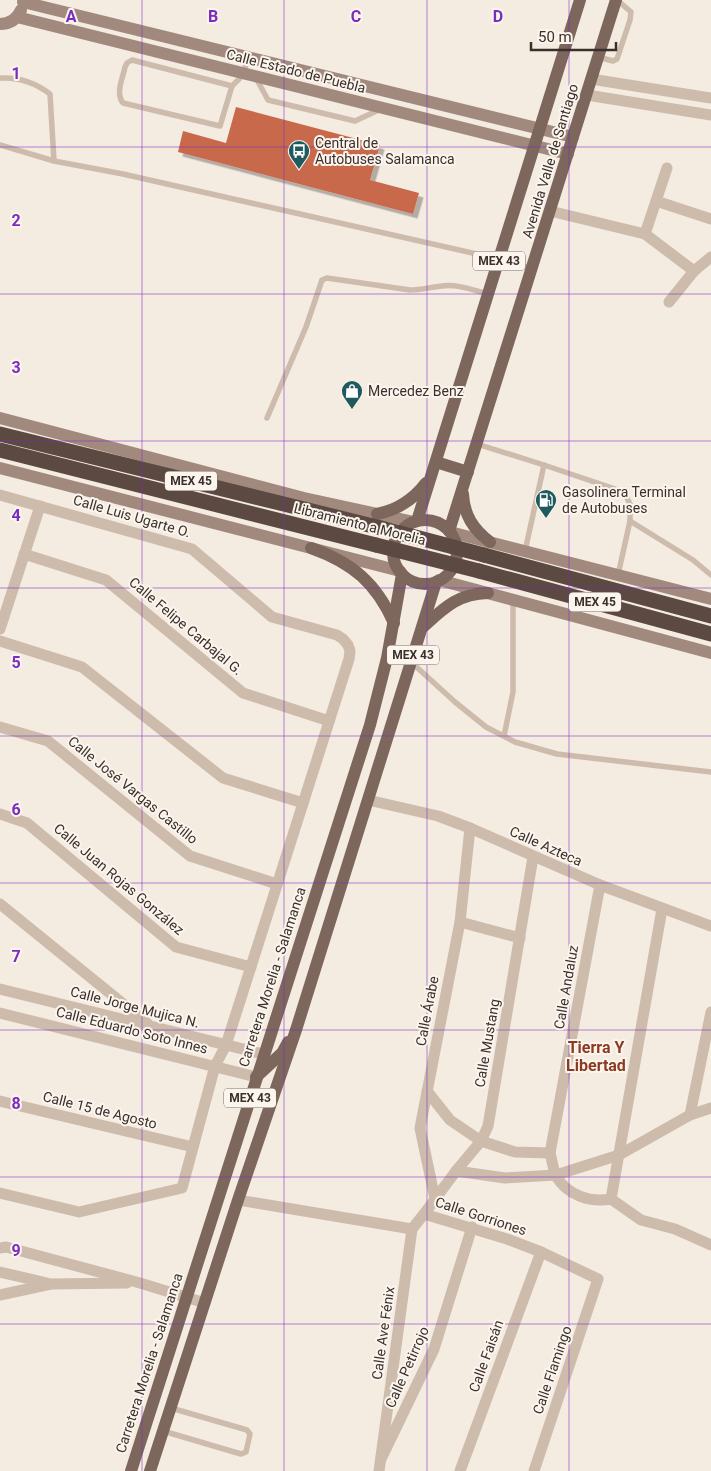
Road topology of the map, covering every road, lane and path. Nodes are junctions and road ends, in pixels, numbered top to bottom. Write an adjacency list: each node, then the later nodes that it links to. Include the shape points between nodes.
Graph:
1 (580, 0): 16 (main road, Avenida Valle de Santiago / MEX 43)
2 (617, 0): 7 (main road, Avenida Valle de Santiago / MEX 43); 7 (lane, via 631,12 617,59)
3 (22, 1): 4 (main road); 6 (main road, Calle Estado de Puebla)
4 (18, 17): 5 (main road); 8 (main road, Calle Estado de Puebla)
5 (0, 24)
6 (247, 57): 8 (lane); 16 (main road, Calle Estado de Puebla)
7 (598, 57): 10 (main road, Avenida Valle de Santiago / MEX 43)
8 (249, 75): 11 (lane); 14 (main road, Calle Estado de Puebla); 14 (lane, via 268,100 355,121)
9 (0, 78): 21 (lane, via 12,78 41,87 50,94)
10 (591, 79): 12 (main road, Avenida Valle de Santiago / MEX 43); 13 (street)
11 (232, 86): 11 (lane, via 220,126 123,103 119,94 126,67 132,60)
12 (586, 94): 15 (street); 17 (main road, Avenida Valle de Santiago / MEX 43)
13 (711, 98)
14 (383, 108): 19 (main road, Calle Estado de Puebla)
15 (711, 115)
16 (540, 129): 17 (main road, Calle Estado de Puebla); 19 (main road, Avenida Valle de Santiago / MEX 43)
17 (573, 137): 20 (main road, Avenida Valle de Santiago / MEX 43)
18 (0, 145): 21 (lane)
19 (534, 146): 20 (main road, Calle Estado de Puebla); 28 (main road, Avenida Valle de Santiago / MEX 43)
20 (568, 154): 24 (main road, Avenida Valle de Santiago / MEX 43)
21 (54, 160): 28 (lane)
22 (667, 168): 23 (street)
23 (656, 201): 25 (street); 26 (street)
24 (550, 211): 26 (street); 29 (main road, Avenida Valle de Santiago / MEX 43)
25 (711, 219)
26 (645, 234): 30 (street)
27 (711, 257): 30 (street)
28 (499, 259): 29 (lane); 31 (main road, Avenida Valle de Santiago / MEX 43)
29 (532, 269): 36 (main road, Avenida Valle de Santiago / MEX 43)
30 (694, 271): 32 (street)
31 (488, 294): 34 (lane, via 456,286 416,290 327,278 322,280 299,345); 39 (main road, Avenida Valle de Santiago / MEX 43)
32 (669, 302)
33 (0, 418): 44 (main road, via 304,498)
34 (267, 418)
35 (0, 434): 44 (highway, Libramiento a Morelia / MEX 45)
36 (477, 444): 38 (lane); 41 (main road, Avenida Valle de Santiago / MEX 43)
37 (0, 450): 63 (highway, Libramiento a Morelia / MEX 45, bridge, via 479,571)
38 (544, 465): 45 (lane, via 624,492 630,504); 50 (lane)
39 (434, 467): 41 (main road); 44 (main road, via 419,492); 46 (main road, Avenida Valle de Santiago / MEX 43)
40 (0, 468): 48 (main road)
41 (466, 478): 47 (main road, Avenida Valle de Santiago / MEX 43); 49 (main road, via 463,495 467,517)
42 (0, 495): 43 (street, Calle Luis Ugarte O.)
43 (40, 506): 51 (street); 67 (street, Calle Luis Ugarte O., via 192,549 272,617 337,635 348,645 350,652)
44 (379, 521): 46 (main road); 49 (highway, Libramiento a Morelia / MEX 45, bridge)
45 (630, 521): 53 (lane); 54 (lane, via 693,560)
46 (416, 522): 47 (main road, via 434,522); 52 (main road, MEX 43, via 404,528 394,543 393,554)
47 (449, 531): 49 (main road); 55 (main road, MEX 43, via 457,549 456,562)
48 (311, 548): 52 (main road); 60 (main road, via 329,554 362,576 380,598)
49 (487, 548): 50 (main road); 59 (highway, Libramiento a Morelia / MEX 45)
50 (525, 551): 53 (main road)
51 (24, 554): 61 (street); 67 (street, Calle Felipe Carbajal G., via 106,580 243,693)
52 (401, 572): 55 (main road, via 424,584); 60 (main road, Carretera Morelia - Salamanca / MEX 43)
53 (618, 575): 58 (main road)
54 (711, 576)
55 (438, 581): 56 (main road); 62 (main road, MEX 43)
56 (488, 593): 57 (main road); 62 (main road, via 456,600)
57 (513, 600): 65 (main road); 69 (lane, via 513,692)
58 (711, 600)
59 (711, 616)
60 (394, 624): 90 (main road, Carretera Morelia - Salamanca / MEX 43, via 370,725)
61 (0, 629)
62 (421, 629): 66 (main road, MEX 43)
63 (711, 634)
64 (0, 641): 72 (street, via 82,666 223,778)
65 (711, 653)
66 (411, 662): 69 (lane, via 486,727); 71 (main road, MEX 43)
67 (329, 721): 72 (street)
68 (0, 727): 76 (street, Calle José Vargas Castillo, via 48,741 190,856)
69 (504, 736): 70 (lane, via 557,754)
70 (711, 772)
71 (368, 800): 74 (street, Calle Azteca, via 438,816); 88 (main road, MEX 43)
72 (303, 803): 76 (street)
73 (0, 814): 83 (street, Calle Juan Rojas González, via 27,822 176,947)
74 (470, 828): 75 (street, Calle Azteca); 80 (street, Calle Árabe)
75 (533, 857): 77 (street, Calle Azteca); 82 (street, Calle Mustang)
76 (277, 884): 83 (street)
77 (600, 885): 79 (street, Calle Azteca); 99 (street, Calle Andaluz)
78 (0, 904): 87 (street)
79 (662, 909): 81 (street, Calle Azteca); 100 (street)
80 (460, 922): 82 (street); 93 (street, Calle Árabe)
81 (711, 926)
82 (520, 938): 97 (street, Calle Mustang, via 488,1126)
83 (251, 967): 89 (street)
84 (0, 988): 87 (street, Calle Jorge Mujica N.)
85 (711, 1012): 96 (street)
86 (0, 1013): 91 (street, Calle Eduardo Soto Innes)
87 (152, 1026): 89 (street, Calle Jorge Mujica N.)
88 (296, 1030): 92 (main road, via 282,1053); 106 (main road, MEX 43)
89 (226, 1045): 90 (street, Calle Jorge Mujica N.); 91 (street)
90 (263, 1054): 92 (main road, Carretera Morelia - Salamanca / MEX 43)
91 (215, 1066): 92 (street, Calle Eduardo Soto Innes); 98 (street)
92 (256, 1077): 118 (main road, Carretera Morelia - Salamanca / MEX 43)
93 (427, 1090): 97 (street, via 450,1120); 104 (street, Calle Árabe, via 420,1128)
94 (0, 1101): 98 (street, Calle 15 de Agosto)
95 (711, 1108): 96 (street)
96 (690, 1116): 100 (street)
97 (482, 1141): 99 (street, via 515,1152); 101 (street, Calle Mustang)
98 (193, 1147): 103 (street, via 182,1188 79,1212)
99 (550, 1153): 102 (street)
100 (618, 1155): 102 (street); 105 (street)
101 (456, 1171): 102 (street, via 506,1178); 104 (street, Calle Mustang)
102 (556, 1175): 105 (street, via 568,1190 585,1199)
103 (0, 1193)
104 (435, 1199): 107 (street, Calle Mustang)
105 (611, 1199): 110 (street, via 641,1220 675,1229)
106 (238, 1200): 109 (street); 119 (main road, MEX 43)
107 (424, 1214): 108 (street, Calle Gorriones); 109 (street, Calle Gorriones)
108 (472, 1227): 112 (street, Calle Gorriones); 122 (street, Calle Petirrojo, via 434,1349)
109 (412, 1229): 122 (street, Calle Ave Fénix)
110 (711, 1245)
111 (0, 1248): 115 (street)
112 (541, 1252): 114 (street, Calle Gorriones); 126 (street, Calle Faisán)
113 (0, 1272): 116 (street)
114 (598, 1279): 127 (street, Calle Flamingo)
115 (140, 1283): 116 (street); 118 (street)
116 (51, 1284): 117 (street)
117 (0, 1295)
118 (186, 1297): 119 (street); 123 (main road, Carretera Morelia - Salamanca / MEX 43)
119 (205, 1303): 120 (main road, MEX 43)
120 (171, 1408): 121 (main road, MEX 43); 121 (lane, via 248,1430 246,1452 241,1454)
121 (163, 1430): 124 (main road, MEX 43)
122 (381, 1459): 125 (street, Calle Ave Fénix)
123 (131, 1471)
124 (150, 1471)
125 (380, 1471)
126 (460, 1471)
127 (534, 1471)

